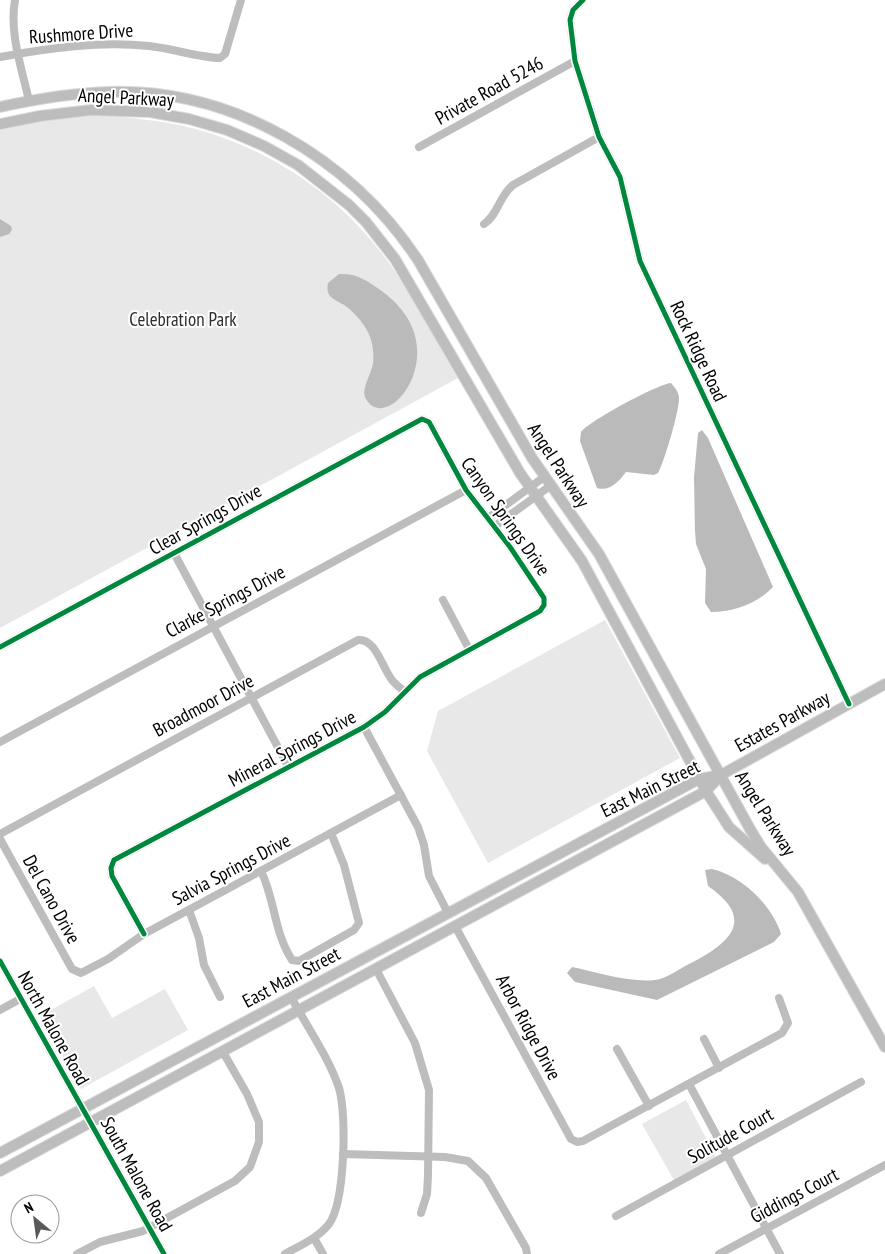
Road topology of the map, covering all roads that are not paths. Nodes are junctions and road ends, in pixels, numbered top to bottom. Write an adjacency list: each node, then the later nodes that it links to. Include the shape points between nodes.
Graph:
1 (15, 0): 4 (street, via 12,14)
2 (241, 0): 4 (street, Rushmore Drive, via 222,57 218,58 148,46 112,44)
3 (583, 0): 6 (street, Rock Ridge Road, via 573,10 570,20)
4 (18, 54): 5 (street, Rushmore Drive); 7 (street)
5 (0, 57)
6 (575, 61): 11 (street, Rock Ridge Road); 12 (street, Private Road 5246)
7 (29, 101): 8 (main road, Angel Parkway); 9 (main road); 15 (main road, Angel Parkway, via 110,92 192,101 231,112 269,128 338,172 368,199 406,242)
8 (0, 107)
9 (32, 117): 10 (main road, Angel Parkway); 16 (main road, Angel Parkway, via 110,110 150,112 189,119 227,130 264,146 330,188 366,222 395,259)
10 (0, 124)
11 (599, 136): 13 (street, via 513,185 503,194 492,218); 30 (street, Rock Ridge Road, via 620,177 640,261)
12 (419, 147)
13 (484, 224)
14 (424, 419): 17 (street, Canyon Springs Drive, via 429,422); 21 (street, Clear Springs Drive)
15 (547, 482): 16 (street); 18 (street); 34 (main road, Angel Parkway, via 599,554)
16 (530, 487): 18 (main road, Angel Parkway); 19 (street)
17 (466, 490): 19 (street, Canyon Springs Drive); 24 (street, Clarke Springs Drive)
18 (536, 496): 20 (street); 35 (main road, Angel Parkway, via 582,561)
19 (488, 518): 20 (street, Canyon Springs Drive)
20 (495, 526): 23 (street, Canyon Springs Drive, via 534,581 544,598)
21 (174, 554): 24 (street); 25 (street, Clear Springs Drive)
22 (443, 600): 26 (street)
23 (544, 605): 26 (street, Mineral Springs Drive, via 540,611)
24 (213, 626): 29 (street); 32 (street, Clarke Springs Drive)
25 (0, 647)
26 (469, 649): 28 (street, Mineral Springs Drive, via 424,673)
27 (885, 684): 30 (main road, Estates Parkway)
28 (404, 691): 29 (street, Broadmoor Drive, via 393,682 371,644 362,640); 31 (street, Mineral Springs Drive, via 385,712)
29 (251, 698): 33 (street); 40 (street, Broadmoor Drive)
30 (849, 704): 34 (main road, Estates Parkway)
31 (364, 727): 33 (street, Mineral Springs Drive); 37 (street)
32 (0, 742)
33 (288, 766): 48 (street, Mineral Springs Drive, via 114,860 112,876)
34 (721, 775): 35 (main road, East Main Street); 36 (main road, East Main Street); 44 (main road, Angel Parkway, via 761,847)
35 (699, 779): 36 (main road, Angel Parkway); 38 (main road, East Main Street)
36 (706, 791): 42 (main road, East Main Street); 44 (main road, Angel Parkway, via 729,827)
37 (401, 795): 39 (street, Salvia Springs Drive); 46 (street, via 422,835 429,876)
38 (626, 818): 42 (main road, via 582,849); 46 (main road, East Main Street)
39 (331, 833): 43 (street, Salvia Springs Drive); 43 (street, via 344,865 359,923 354,930 299,961 292,960 283,943)
40 (0, 834)
41 (0, 839): 51 (street, Del Cano Drive, via 72,969)
42 (581, 858): 47 (main road, East Main Street)
43 (261, 871): 45 (street, Salvia Springs Drive)
44 (788, 879): 59 (main road)
45 (188, 910): 48 (street, Salvia Springs Drive); 53 (street, via 199,938 204,965)
46 (448, 913): 47 (main road); 52 (main road, East Main Street)
47 (455, 926): 50 (main road, East Main Street); 65 (street, Arbor Ridge Drive, via 571,1139 583,1142)
48 (144, 934): 51 (street, Salvia Springs Drive)
49 (0, 961): 55 (street, North Malone Road)
50 (376, 969): 57 (main road, East Main Street); 71 (street, via 415,1043 426,1072)
51 (78, 973)
52 (290, 997): 57 (street); 66 (main road, East Main Street)
53 (220, 998)
54 (780, 998): 62 (street, via 788,1023 782,1033)
55 (20, 999): 56 (street); 66 (street, North Malone Road)
56 (0, 1010)
57 (298, 1011): 61 (main road, East Main Street); 69 (street, via 339,1088 343,1112)
58 (704, 1039): 62 (street)
59 (885, 1047)
60 (617, 1049): 65 (street)
61 (223, 1052): 67 (main road, East Main Street); 76 (street, via 259,1122 259,1142 254,1158 235,1181)
62 (719, 1068): 64 (street)
63 (860, 1082): 70 (street, Solitude Court)
64 (689, 1084): 65 (street); 70 (street)
65 (649, 1106)
66 (83, 1109): 67 (street, South Malone Road); 68 (main road, East Main Street)
67 (92, 1122): 73 (main road, East Main Street); 76 (street, South Malone Road)
68 (0, 1153)
69 (343, 1154): 71 (street); 78 (street, via 339,1202 334,1214)
70 (727, 1155): 75 (street, Solitude Court); 77 (street)
71 (430, 1156): 74 (street, via 427,1194); 83 (street, via 462,1159 476,1167 495,1193)
72 (885, 1165): 77 (street, Giddings Court)
73 (0, 1171)
74 (421, 1213)
75 (616, 1216)
76 (150, 1228): 79 (street, via 100,1242); 80 (street, South Malone Road)
77 (766, 1229): 84 (street, Giddings Court); 85 (street)
78 (314, 1238): 81 (street); 82 (street)
79 (77, 1254)
80 (164, 1254)
81 (285, 1254)
82 (323, 1254)
83 (527, 1254)
84 (719, 1254)
85 (780, 1254)

